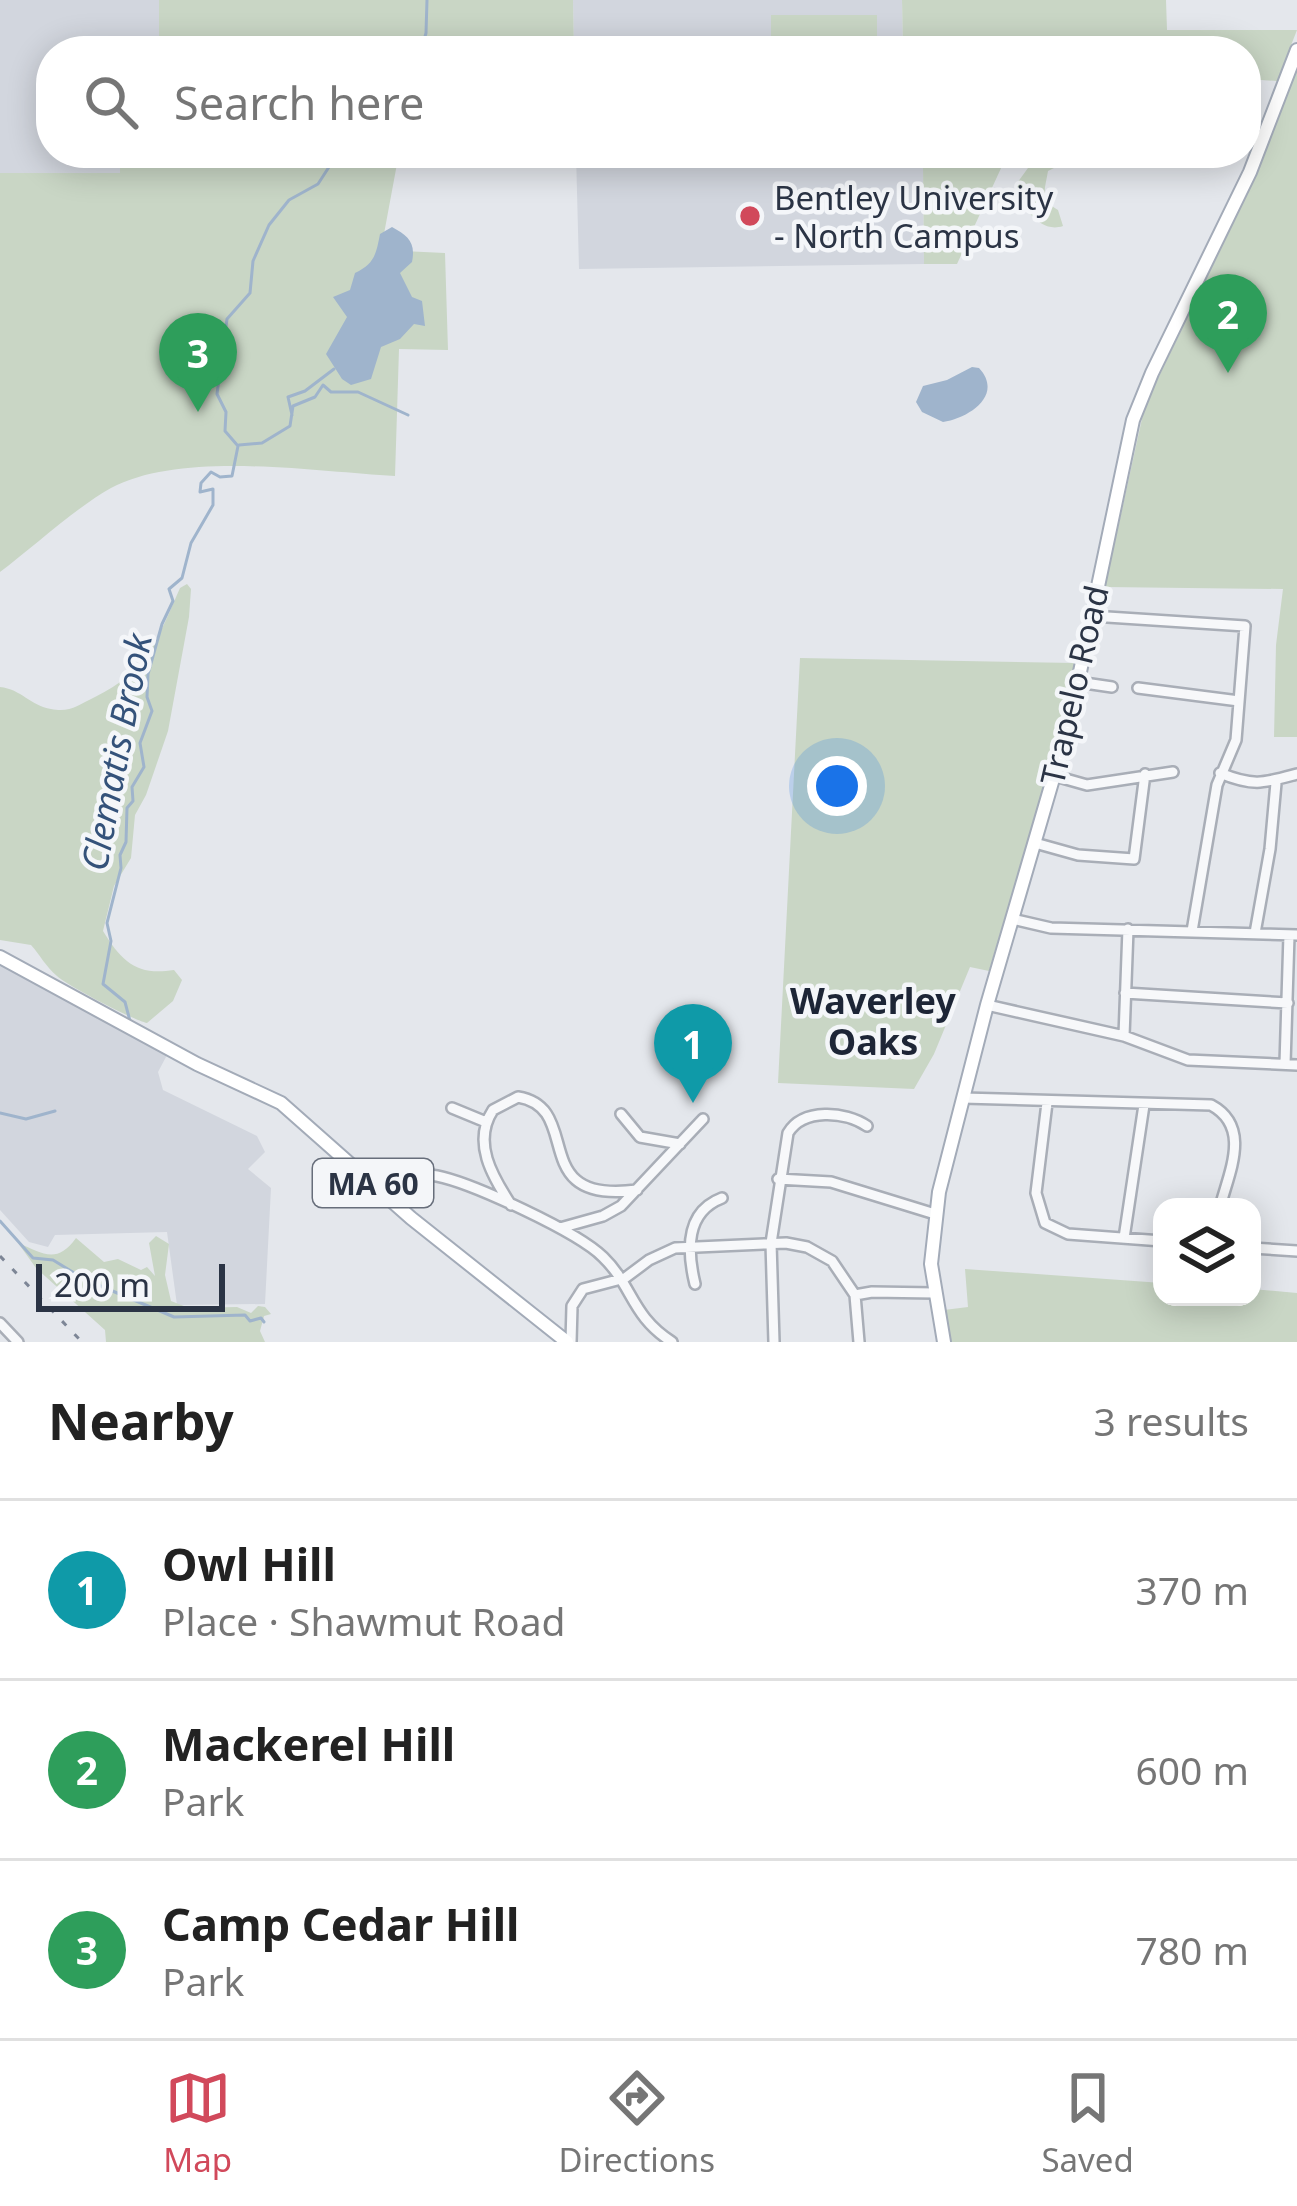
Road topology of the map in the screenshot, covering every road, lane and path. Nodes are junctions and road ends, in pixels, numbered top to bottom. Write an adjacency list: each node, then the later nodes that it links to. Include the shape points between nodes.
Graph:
1 (1297, 50): 2 (main road, Trapelo Road)
2 (1261, 143)
3 (1252, 168): 4 (main road, Trapelo Road, via 1139,401)
4 (1092, 616): 5 (main road, Trapelo Road); 8 (street, via 1245,626)
5 (1078, 682): 6 (street); 13 (main road, Trapelo Road)
6 (1112, 687)
7 (1138, 688): 8 (street)
8 (1239, 701): 10 (street, via 1235,740)
9 (1173, 772): 11 (street)
10 (1220, 773): 14 (street); 18 (street)
11 (1145, 774): 13 (street, via 1087,784); 15 (street, via 1134,860)
12 (1297, 774): 14 (street)
13 (1055, 776): 15 (main road, Trapelo Road)
14 (1276, 783): 19 (street)
15 (1035, 843): 16 (main road, Trapelo Road)
16 (1012, 920): 17 (street); 24 (main road, Trapelo Road)
17 (1128, 929): 18 (street); 22 (street)
18 (1192, 932): 19 (street)
19 (1255, 933): 20 (street)
20 (1293, 935): 23 (street)
21 (0, 956): 37 (main road, MA 60, via 274,1099)
22 (1125, 993): 23 (street); 25 (street)
23 (1288, 1003): 26 (street)
24 (987, 1005): 25 (street); 27 (main road, Trapelo Road)
25 (1124, 1036): 26 (street, via 1188,1060)
26 (1291, 1064)
27 (963, 1098): 28 (street); 42 (main road, Trapelo Road)
28 (1047, 1102): 29 (street); 44 (street, via 1036,1193 1041,1216 1059,1232)
29 (1144, 1105): 40 (street, via 1205,1104 1230,1120 1235,1145); 44 (street)
30 (452, 1108): 33 (street)
31 (621, 1114): 35 (street, via 640,1137)
32 (703, 1119): 35 (street)
33 (486, 1122): 38 (street, via 506,1100 530,1100 548,1115 573,1177 599,1192); 41 (street, via 488,1165)
34 (867, 1126): 36 (street, via 819,1115 798,1119)
35 (680, 1144): 38 (street)
36 (778, 1179): 42 (street, via 831,1182); 46 (street)
37 (373, 1183): 41 (street, via 435,1176); 56 (main road, MA 60)
38 (638, 1190): 43 (street, via 613,1211)
39 (722, 1198): 47 (street, via 701,1211)
40 (1222, 1198)
41 (511, 1205): 43 (street)
42 (935, 1214): 52 (main road, Trapelo Road)
43 (560, 1228): 50 (street, via 603,1256)
44 (1124, 1238): 45 (street)
45 (1153, 1240)
46 (771, 1243): 47 (street); 53 (street, via 819,1252); 58 (street)
47 (688, 1246): 50 (street, via 658,1254); 51 (street)
48 (1261, 1249): 49 (street)
49 (1297, 1251)
50 (620, 1280): 56 (street, via 578,1294); 57 (street, via 647,1324)
51 (695, 1284)
52 (934, 1293): 53 (street); 60 (main road, Trapelo Road)
53 (855, 1295): 59 (street)
54 (0, 1323): 55 (street)
55 (18, 1342)
56 (569, 1342)
57 (672, 1342)
58 (774, 1342)
59 (859, 1342)
60 (944, 1342)

